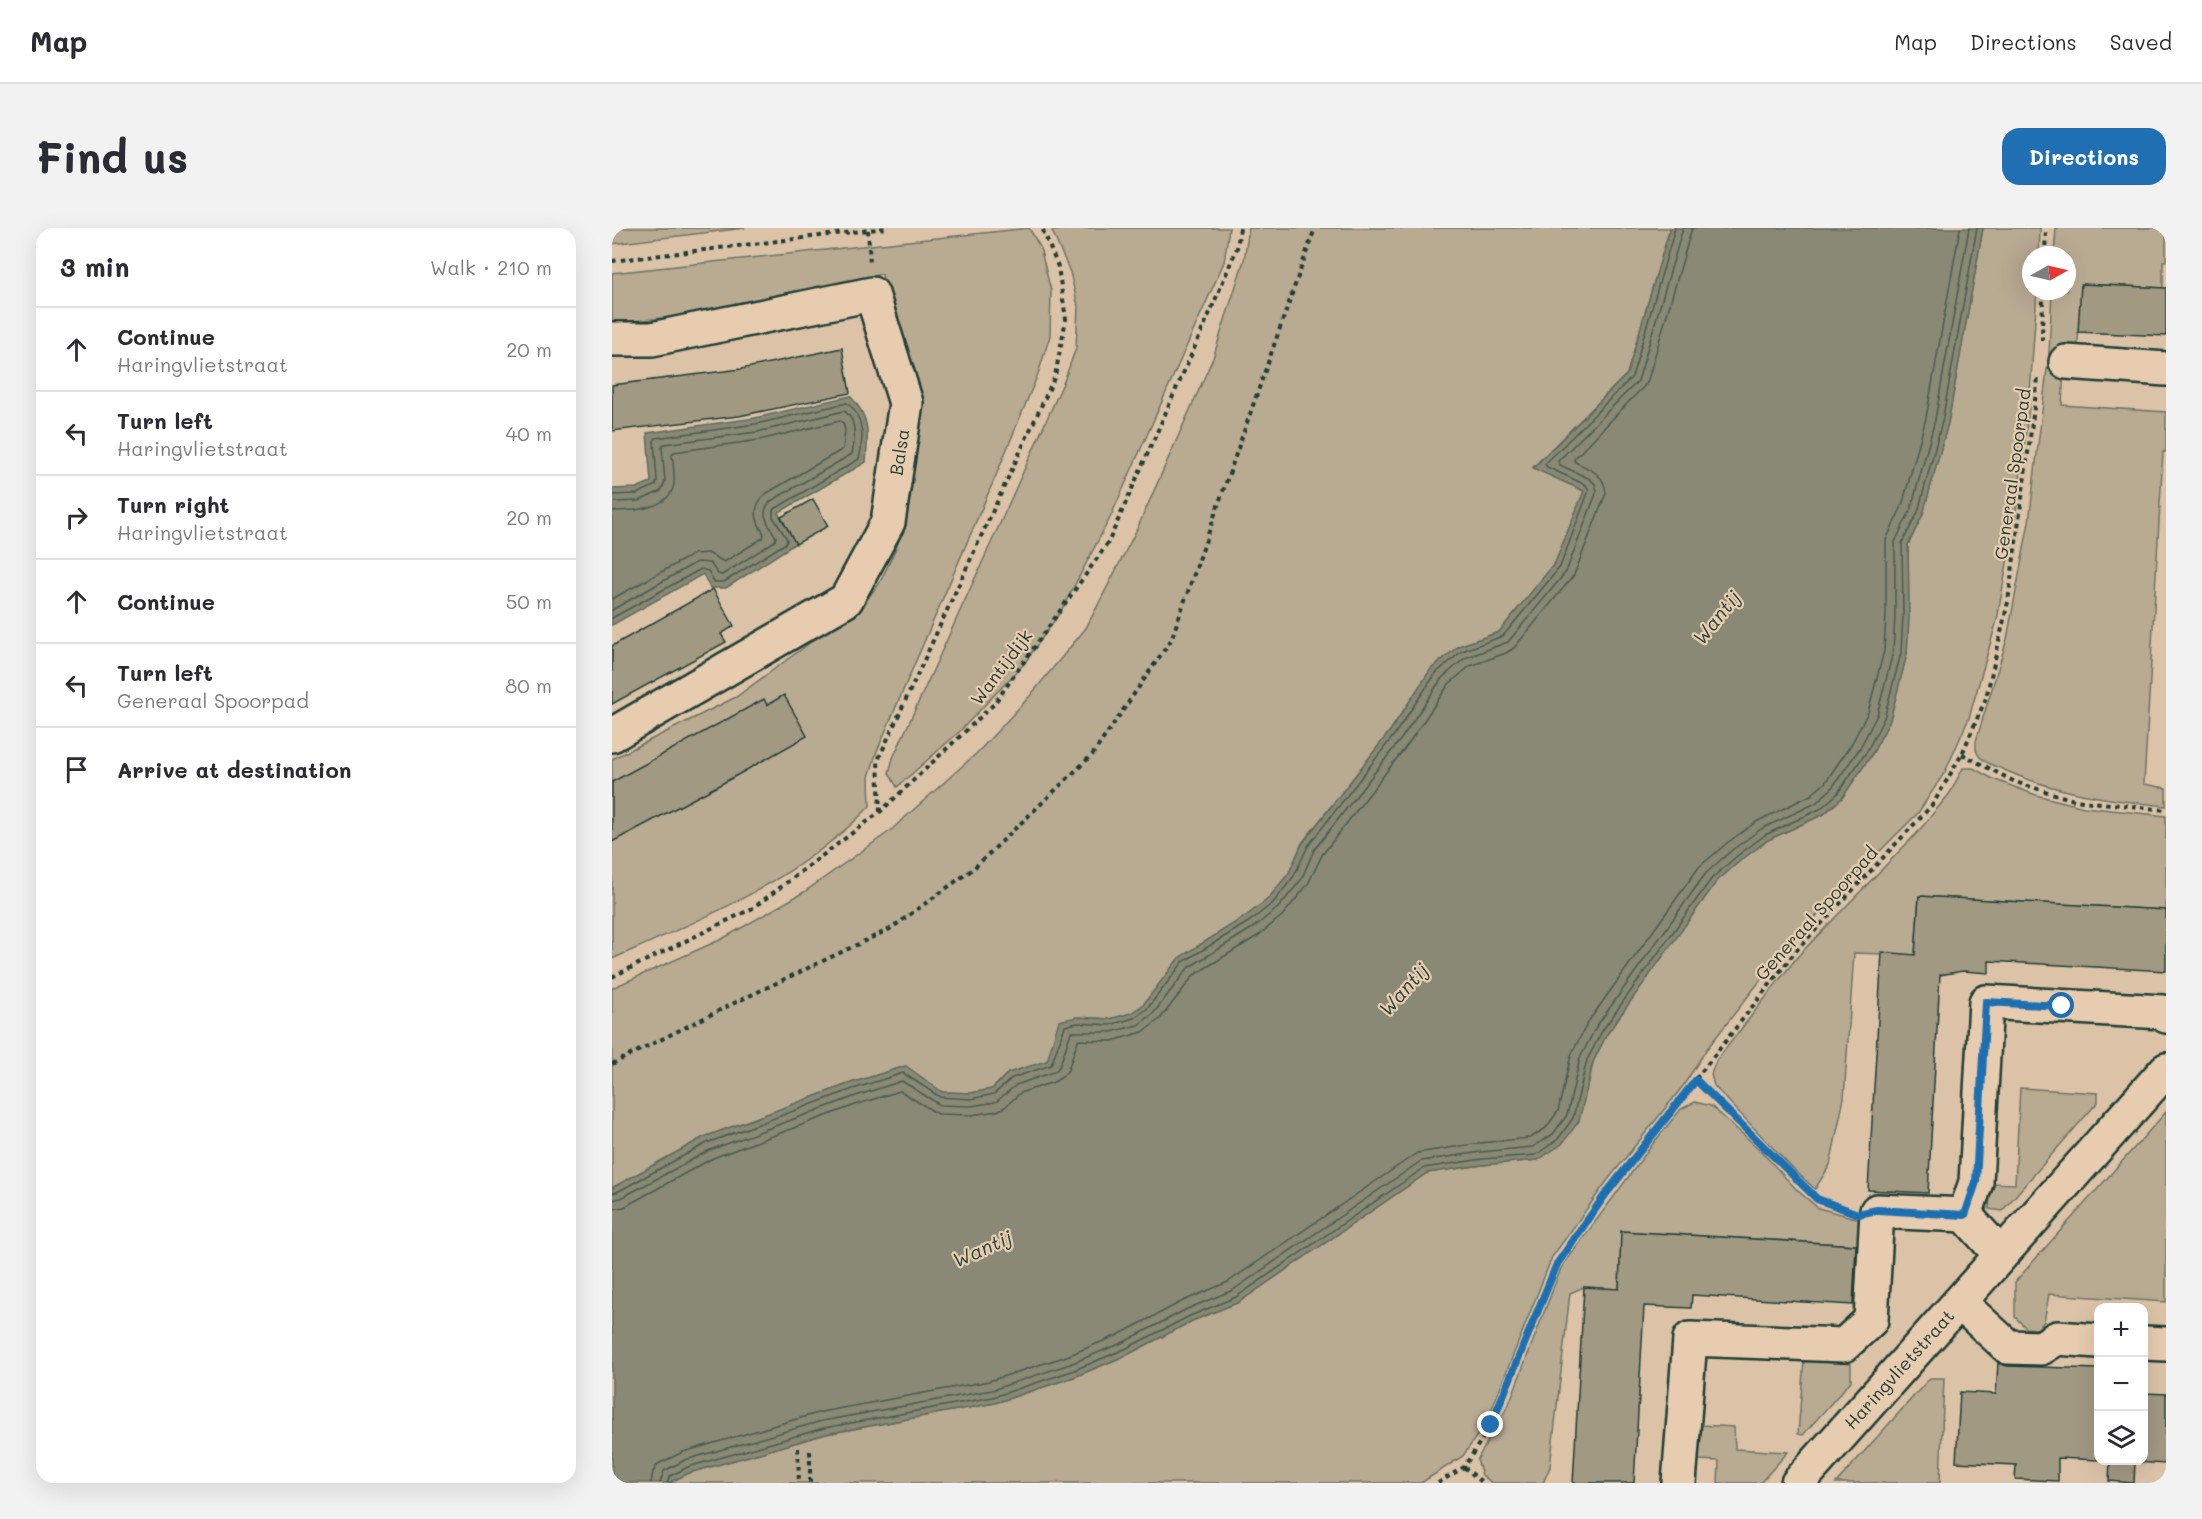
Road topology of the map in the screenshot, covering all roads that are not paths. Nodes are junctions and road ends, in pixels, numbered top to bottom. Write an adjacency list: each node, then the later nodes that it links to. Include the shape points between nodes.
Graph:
1 (612, 339): 4 (street, Balsa, via 652,339 872,294 906,403 888,522 846,600)
2 (2049, 361): 3 (street)
3 (2166, 369)
4 (612, 735)
5 (2166, 1016): 7 (street, via 2163,1012 1986,1002 1976,1182)
6 (2166, 1070): 8 (street, Haringvlietstraat)
7 (1965, 1215): 8 (street); 13 (street, via 1877,1210 1871,1320 1844,1344 1690,1339)
8 (2000, 1254): 9 (street, Haringvlietstraat)
9 (1959, 1302): 10 (street, via 2008,1347 2040,1348 2057,1338); 14 (street, Haringvlietstraat)
10 (2094, 1341)
11 (2148, 1343): 12 (street)
12 (2166, 1344)
13 (1679, 1483)
14 (1798, 1483)

